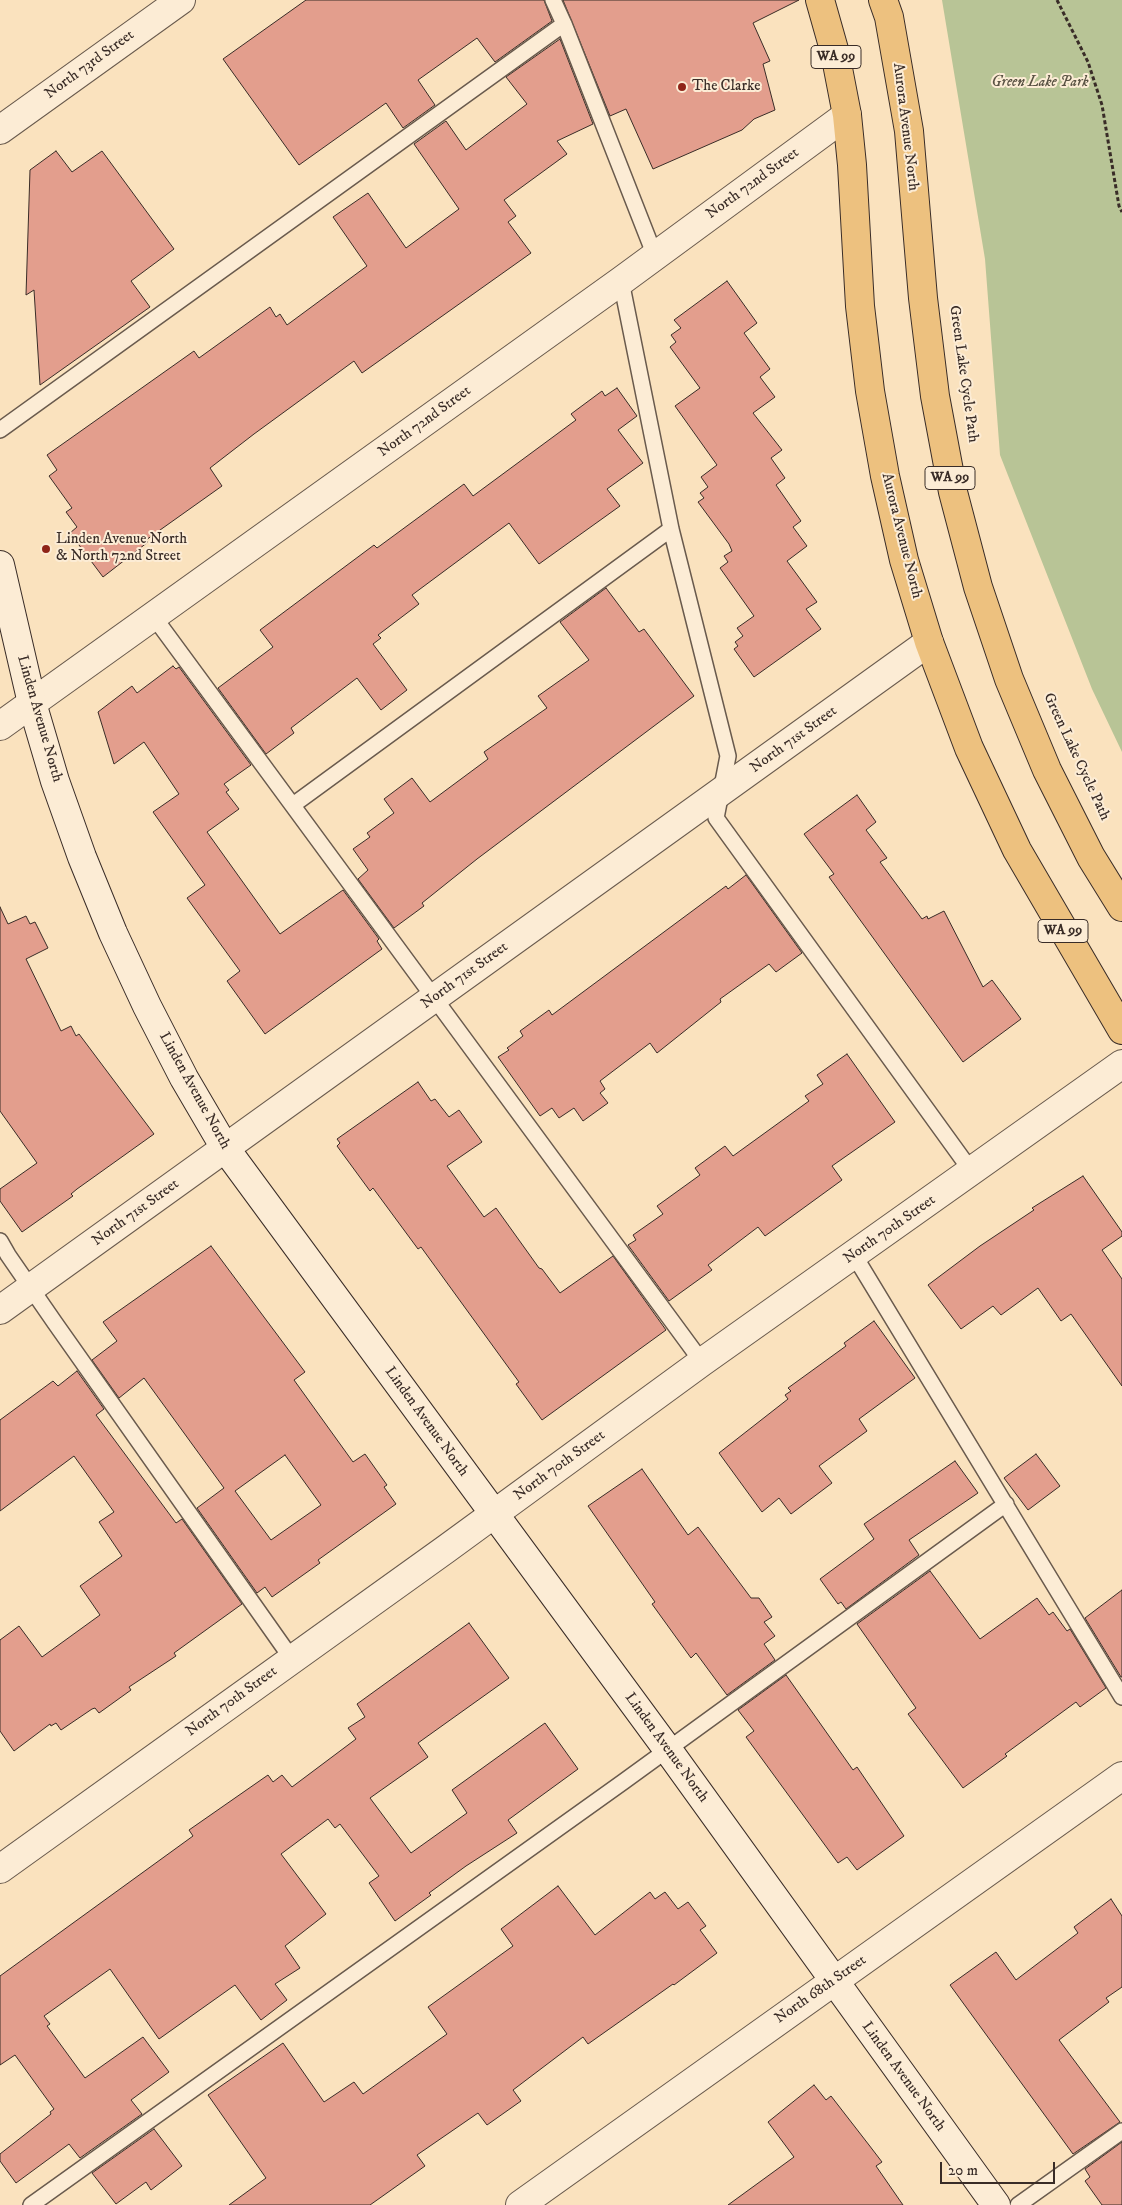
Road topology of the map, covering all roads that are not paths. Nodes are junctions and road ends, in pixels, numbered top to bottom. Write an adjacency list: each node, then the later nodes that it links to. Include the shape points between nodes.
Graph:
1 (181, 0): 7 (street, North 73rd Street)
2 (553, 0): 5 (lane)
3 (820, 0): 6 (highway, Aurora Avenue North / WA 99)
4 (884, 0): 19 (highway, Aurora Avenue North / WA 99, via 909,131 934,396 952,492 978,586 1009,679 1047,770 1091,857)
5 (564, 24): 8 (lane); 10 (lane)
6 (847, 115): 8 (street, North 72nd Street); 14 (highway, Aurora Avenue North / WA 99, via 860,306 870,391 904,560)
7 (0, 130)
8 (656, 256): 9 (street, North 72nd Street)
9 (620, 281): 11 (lane); 13 (street, North 72nd Street)
10 (0, 430)
11 (671, 529): 17 (lane, via 728,756); 18 (lane)
12 (0, 565): 15 (street, Linden Avenue North)
13 (154, 617): 15 (street, North 72nd Street); 18 (lane)
14 (929, 642): 17 (street, North 71st Street); 21 (highway, Aurora Avenue North / WA 99, via 969,748 1017,850)
15 (32, 703): 16 (street, North 72nd Street); 23 (street, Linden Avenue North, via 79,849 113,932 184,1078)
16 (0, 726)
17 (721, 792): 20 (street, North 71st Street); 24 (lane, via 716,818)
18 (293, 805): 20 (lane)
19 (1122, 907)
20 (435, 997): 23 (street, North 71st Street); 29 (lane)
21 (1122, 1030)
22 (1122, 1064): 24 (street, North 70th Street)
23 (225, 1148): 27 (street, North 71st Street); 31 (street, Linden Avenue North)
24 (972, 1172): 26 (street, North 70th Street)
25 (0, 1240): 27 (lane)
26 (854, 1255): 29 (street, North 70th Street); 30 (lane)
27 (31, 1288): 28 (street, North 71st Street); 32 (lane)
28 (0, 1310)
29 (702, 1362): 31 (street, North 70th Street)
30 (1006, 1504): 33 (lane); 34 (lane)
31 (493, 1514): 32 (street, North 70th Street); 34 (street, Linden Avenue North)
32 (292, 1659): 36 (street, North 70th Street)
33 (1122, 1697)
34 (668, 1750): 37 (street, Linden Avenue North); 39 (lane)
35 (1122, 1776): 37 (street, North 68th Street)
36 (0, 1869)
37 (833, 1982): 40 (street, North 68th Street); 41 (street, Linden Avenue North)
38 (1122, 2131): 42 (lane)
39 (31, 2205)
40 (520, 2205)
41 (996, 2205)
42 (1018, 2205)

